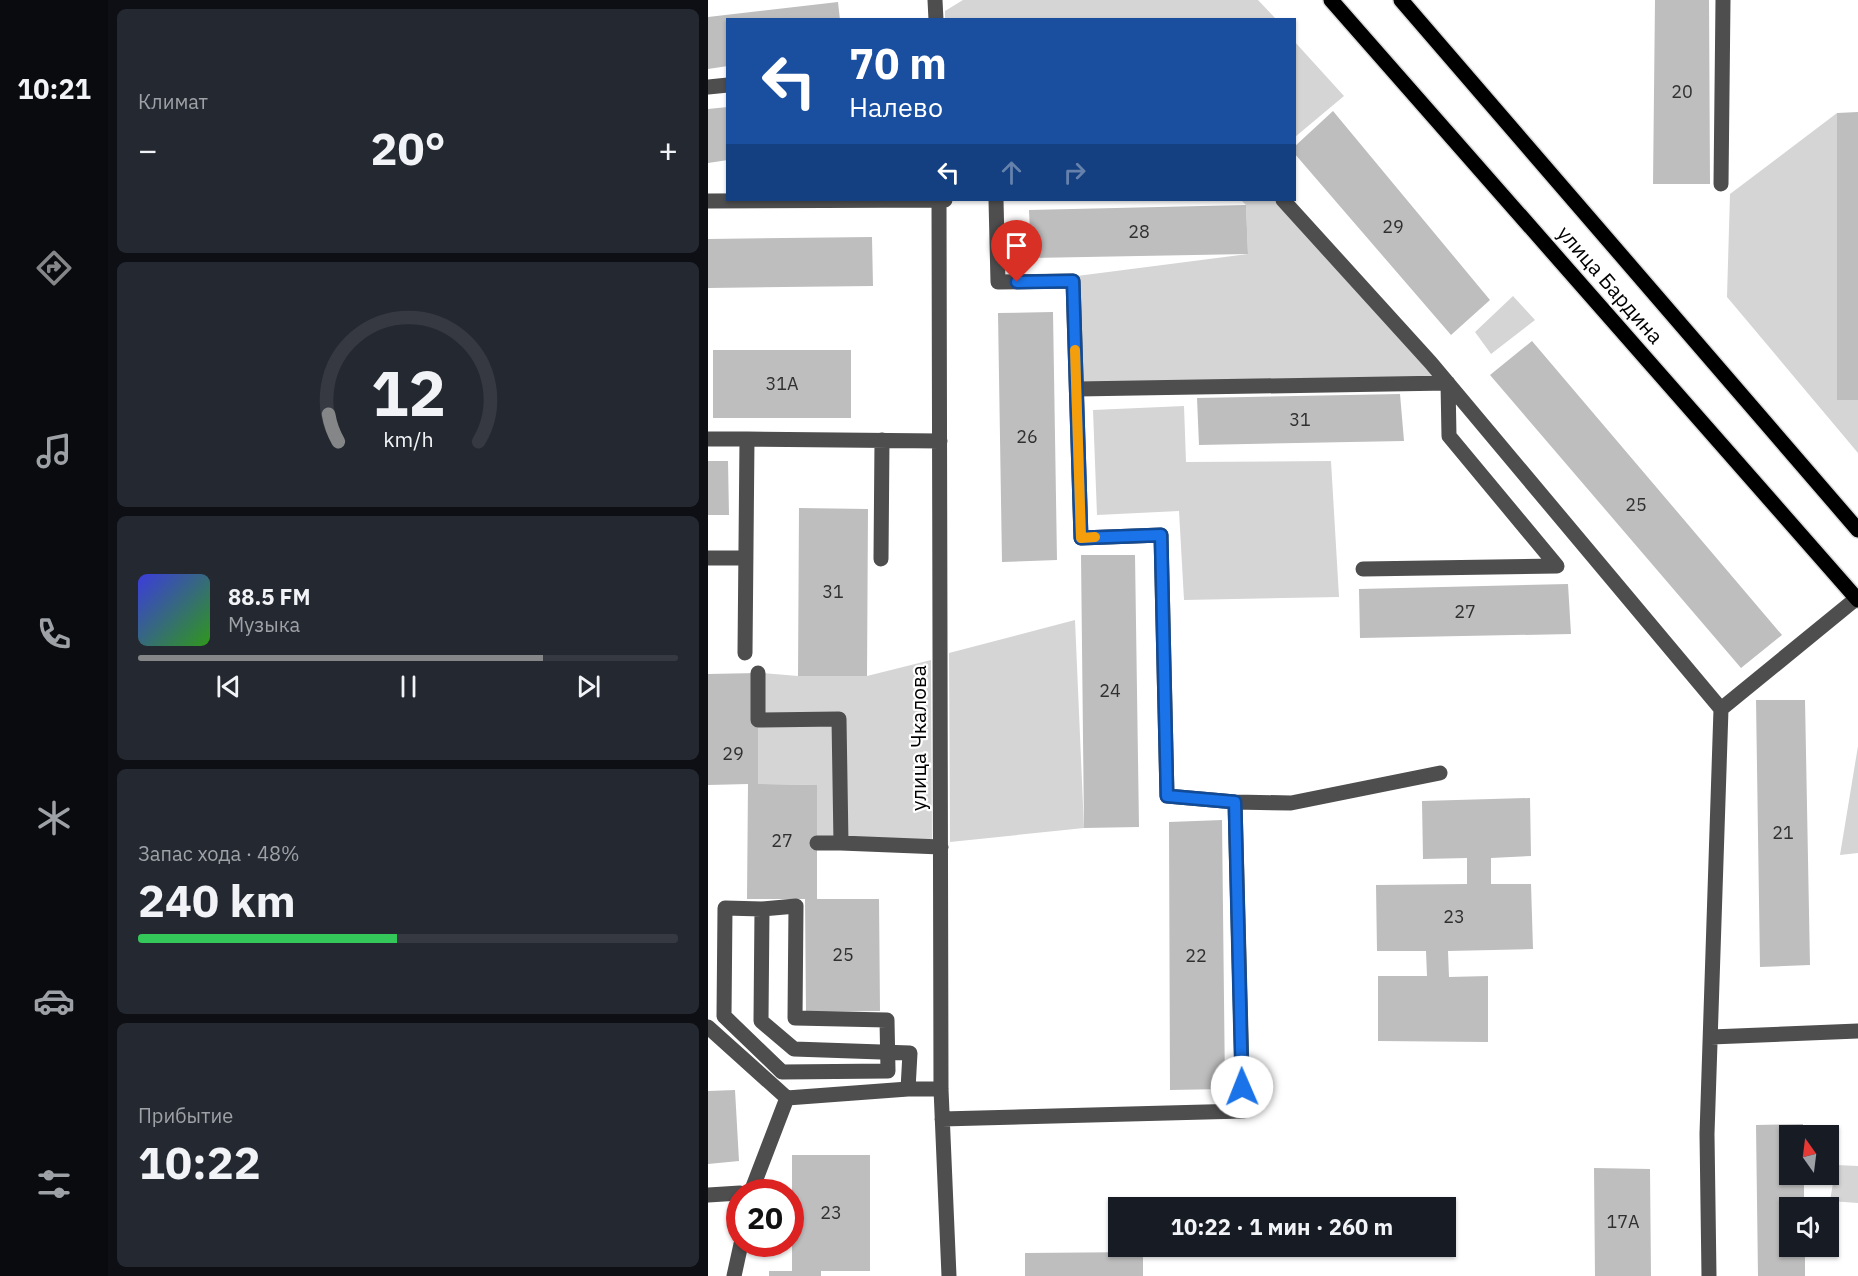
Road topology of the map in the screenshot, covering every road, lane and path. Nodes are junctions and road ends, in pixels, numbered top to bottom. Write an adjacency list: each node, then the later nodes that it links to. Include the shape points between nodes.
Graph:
1 (1331, 0): 23 (main road, улица Бардина)
2 (1401, 0): 18 (main road, улица Бардина)
3 (1723, 0): 6 (street)
4 (726, 85): 5 (street)
5 (708, 87)
6 (1721, 184)
7 (708, 201): 8 (street)
8 (726, 201)
9 (939, 201): 17 (street, улица Чкалова)
10 (996, 201): 13 (street, via 998,282 1073,281)
11 (1283, 201): 12 (street)
12 (1448, 383): 13 (street); 22 (street, via 1449,436 1557,566); 26 (street)
13 (1077, 389): 28 (street, via 1081,538 1161,535 1167,796)
14 (708, 439): 15 (street)
15 (747, 439): 16 (street); 20 (street)
16 (882, 440): 17 (street); 21 (street)
17 (940, 441): 31 (street, улица Чкалова)
18 (1858, 530)
19 (708, 558): 20 (street)
20 (746, 558): 24 (street)
21 (881, 559)
22 (1363, 569)
23 (1858, 599): 26 (street)
24 (745, 653)
25 (758, 673): 30 (street, via 758,720 839,719)
26 (1721, 709): 35 (street)
27 (1440, 773): 28 (street, via 1291,803)
28 (1235, 802): 40 (street, via 1242,1111)
29 (817, 843): 30 (street)
30 (841, 843): 31 (street)
31 (941, 847): 38 (street, улица Чкалова)
32 (762, 909): 36 (street, via 761,1021 794,1049); 36 (street, via 796,906 795,1018 887,1020); 36 (street, via 725,908 724,1016 782,1072 888,1071)
33 (708, 1027): 39 (street)
34 (1858, 1031): 35 (street)
35 (1711, 1037): 47 (street, via 1707,1134)
36 (888, 1052): 37 (street, via 910,1053)
37 (908, 1089): 38 (street); 39 (street)
38 (941, 1089): 40 (street, улица Чкалова)
39 (787, 1098): 41 (street)
40 (942, 1119): 46 (street, улица Чкалова)
41 (756, 1179)
42 (726, 1194): 43 (street)
43 (708, 1195)
44 (738, 1257): 45 (street)
45 (734, 1276)
46 (949, 1276)
47 (1709, 1276)

